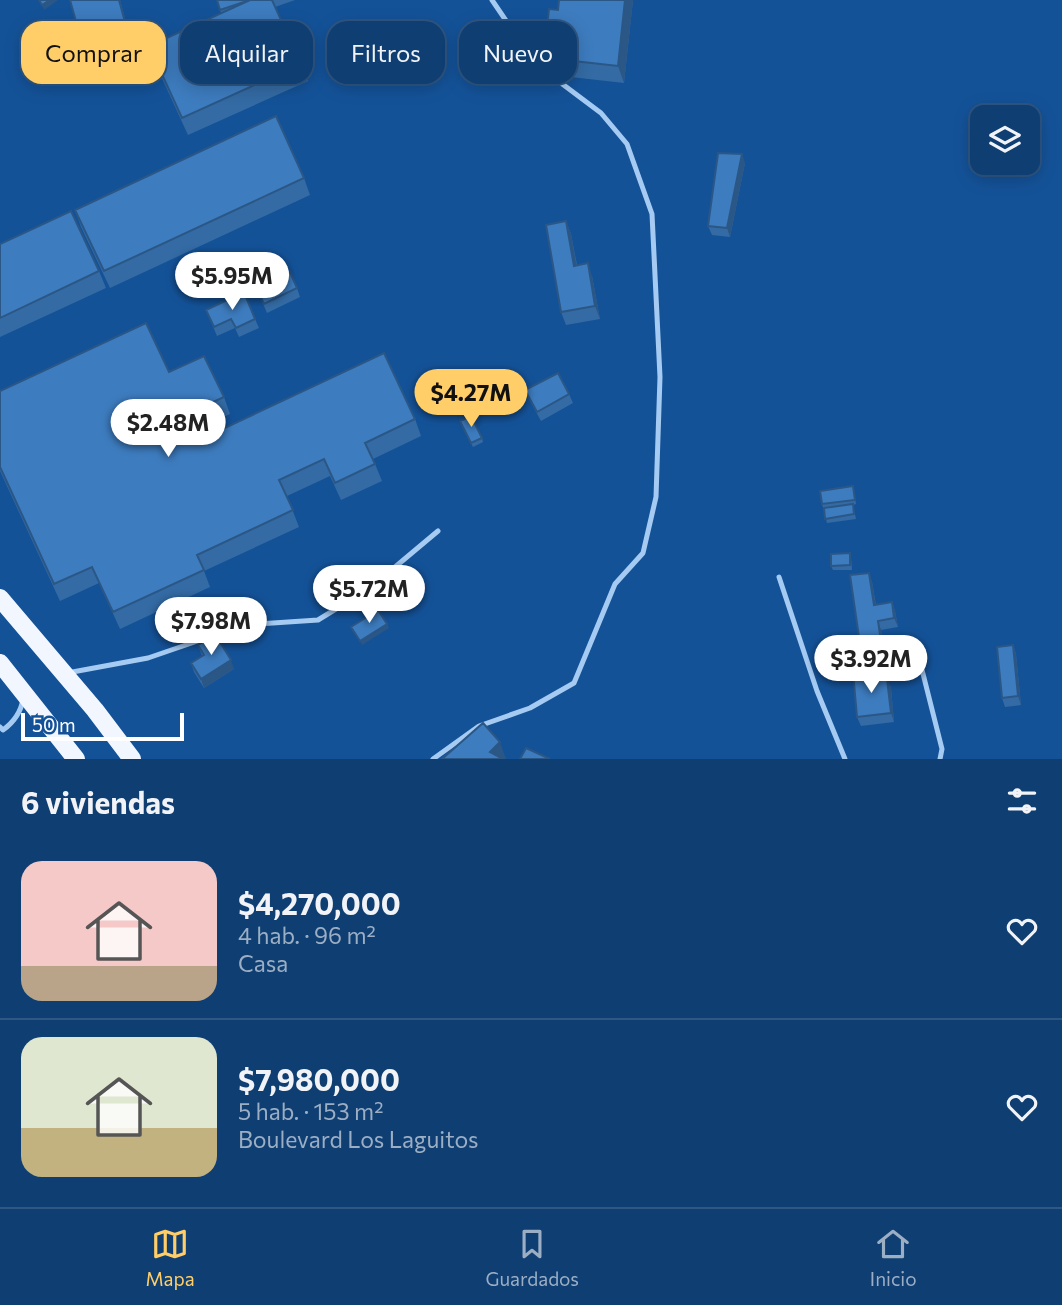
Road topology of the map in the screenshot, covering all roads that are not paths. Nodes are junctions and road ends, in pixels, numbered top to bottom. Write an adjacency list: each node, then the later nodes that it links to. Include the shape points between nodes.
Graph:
1 (492, 0): 12 (lane, via 561,83 601,113 628,144 652,214 660,377 656,497 643,554 615,584 573,682 530,708 479,726)
2 (438, 531): 7 (lane, via 370,588 318,620 244,625 148,658)
3 (779, 577): 13 (lane)
4 (0, 598): 7 (main road)
5 (917, 650): 14 (lane, via 942,749)
6 (0, 663): 8 (main road)
7 (64, 674): 11 (main road)
8 (24, 693): 9 (lane, via 12,723 3,730); 10 (main road)
9 (0, 727)
10 (76, 759)
11 (132, 759)
12 (433, 759)
13 (845, 759)
14 (940, 759)

